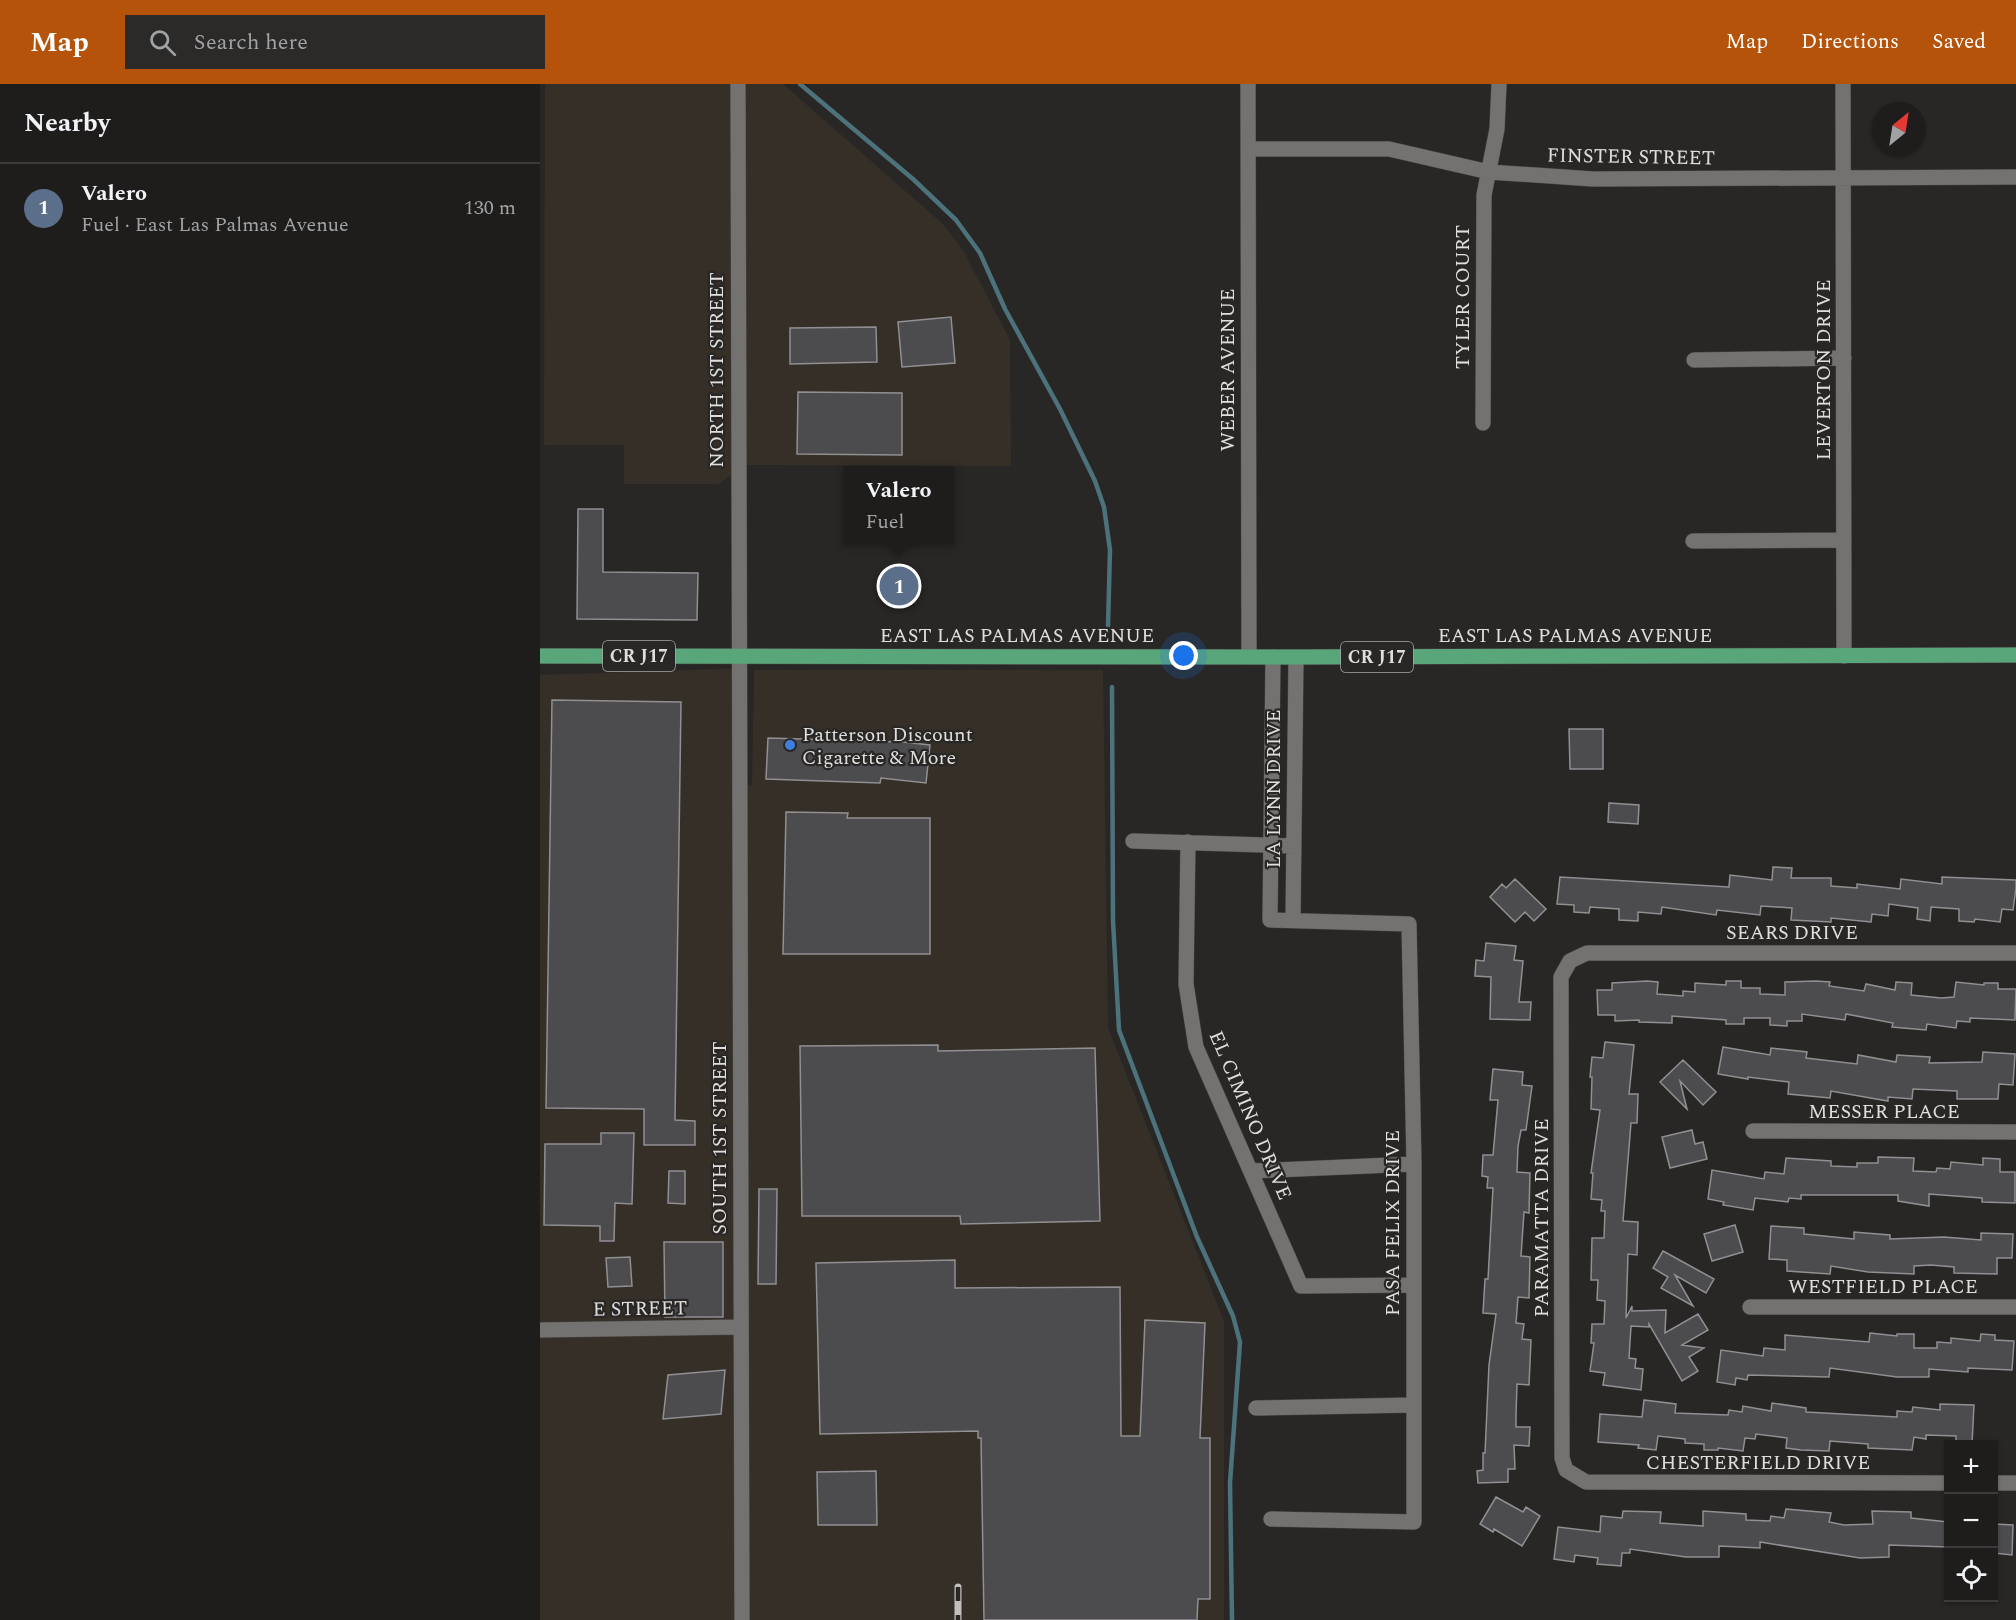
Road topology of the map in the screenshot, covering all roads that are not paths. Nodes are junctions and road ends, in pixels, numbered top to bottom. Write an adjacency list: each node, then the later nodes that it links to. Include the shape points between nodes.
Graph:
1 (738, 84): 16 (street, NORTH 1ST STREET)
2 (1248, 84): 5 (street, WEBER AVENUE)
3 (1499, 84): 6 (street, TYLER COURT, via 1497,129)
4 (1844, 84): 8 (street, LEVERTON DRIVE)
5 (1248, 149): 6 (street, FINSTER STREET, via 1389,149); 17 (street, WEBER AVENUE)
6 (1489, 172): 8 (street, FINSTER STREET, via 1593,179); 11 (street, TYLER COURT, via 1484,195)
7 (2016, 177): 8 (street, FINSTER STREET)
8 (1844, 178): 9 (street, LEVERTON DRIVE)
9 (1844, 358): 10 (street); 12 (street, LEVERTON DRIVE)
10 (1694, 360)
11 (1483, 423)
12 (1844, 540): 13 (street); 18 (street, LEVERTON DRIVE)
13 (1693, 541)
14 (2016, 654): 18 (main road, EAST LAS PALMAS AVENUE / CR J17)
15 (540, 656): 16 (main road, CR J17)
16 (737, 656): 17 (main road, EAST LAS PALMAS AVENUE / CR J17); 35 (street, SOUTH 1ST STREET)
17 (1249, 656): 19 (main road, EAST LAS PALMAS AVENUE / CR J17)
18 (1844, 656): 20 (main road, EAST LAS PALMAS AVENUE / CR J17)
19 (1272, 657): 20 (main road, EAST LAS PALMAS AVENUE / CR J17); 23 (street, LA LYNN DRIVE)
20 (1296, 657): 24 (street, LA LYNN DRIVE)
21 (1133, 842): 22 (street)
22 (1188, 842): 23 (street); 31 (street, EL CIMINO DRIVE, via 1186,984 1196,1047)
23 (1271, 846): 24 (street); 25 (street, LA LYNN DRIVE, via 1270,920)
24 (1294, 846): 25 (street, LA LYNN DRIVE)
25 (1293, 920): 30 (street, PASA FELIX DRIVE, via 1409,924)
26 (2016, 953): 27 (street, SEARS DRIVE, via 1587,953)
27 (1570, 961): 39 (street, PARAMATTA DRIVE, via 1561,977 1562,1458)
28 (1753, 1131): 29 (street, MESSER PLACE)
29 (2016, 1132)
30 (1414, 1164): 31 (street); 32 (street, PASA FELIX DRIVE)
31 (1251, 1171): 32 (street, EL CIMINO DRIVE, via 1301,1286)
32 (1414, 1285): 37 (street, PASA FELIX DRIVE)
33 (1749, 1307): 34 (street, WESTFIELD PLACE)
34 (2016, 1307)
35 (740, 1327): 36 (street, E STREET); 44 (street, SOUTH 1ST STREET)
36 (540, 1330)
37 (1413, 1405): 38 (street); 43 (street, PASA FELIX DRIVE, via 1414,1522)
38 (1256, 1408)
39 (1570, 1474): 40 (street, CHESTERFIELD DRIVE, via 1586,1482)
40 (1944, 1483)
41 (1998, 1483): 42 (street)
42 (2016, 1483)
43 (1271, 1520)
44 (742, 1620)

